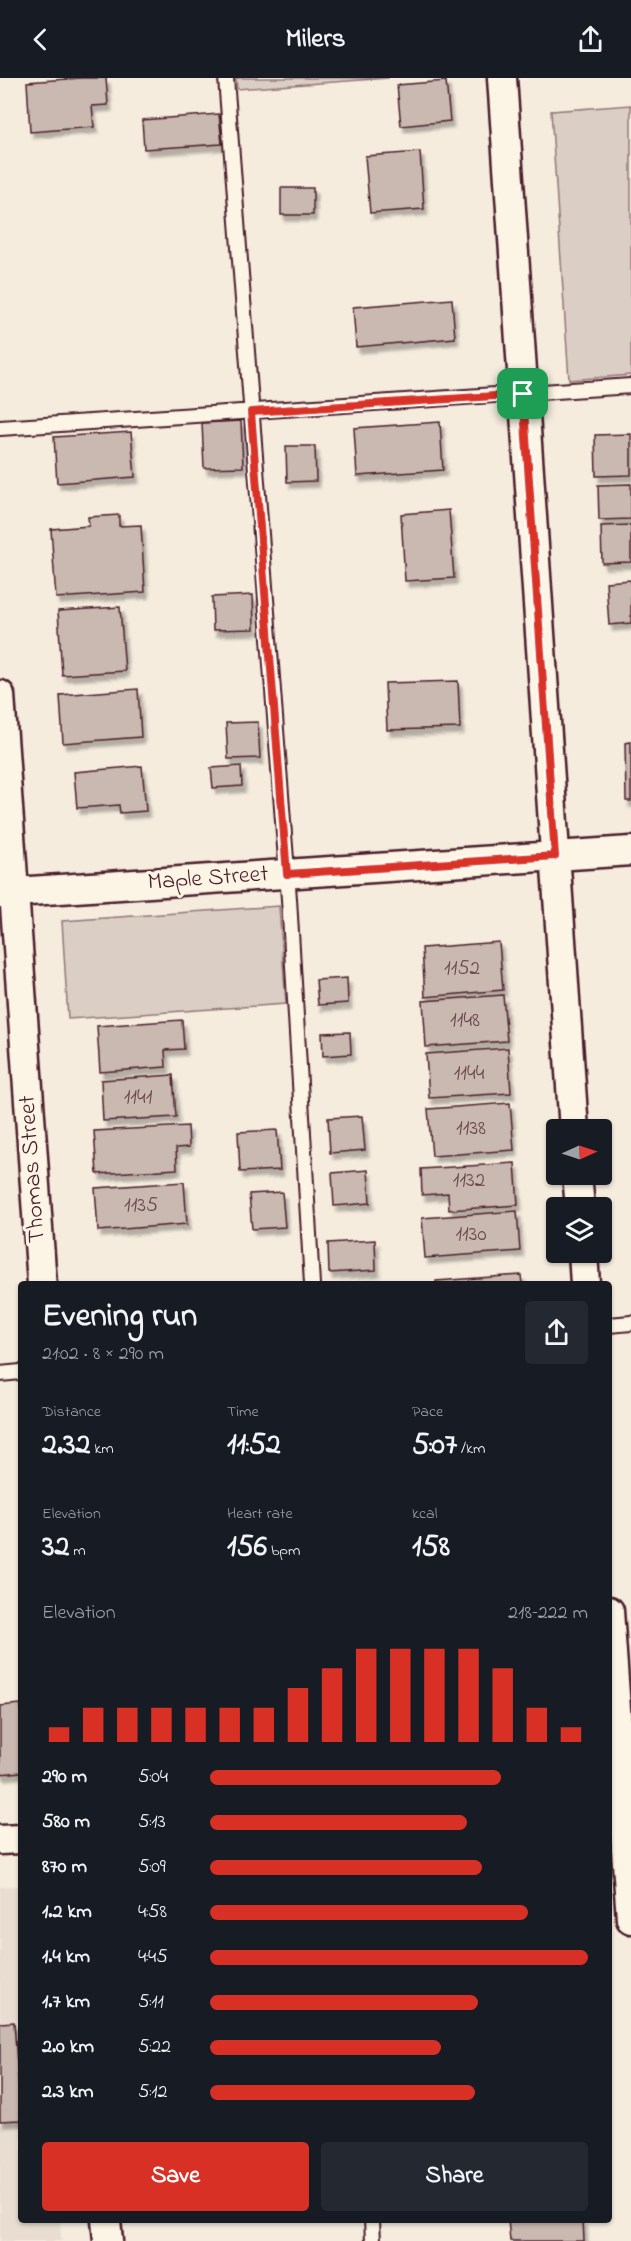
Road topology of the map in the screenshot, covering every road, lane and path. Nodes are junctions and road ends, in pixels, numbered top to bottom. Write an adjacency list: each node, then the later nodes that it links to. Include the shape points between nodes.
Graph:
1 (225, 78): 5 (lane)
2 (502, 78): 4 (street)
3 (631, 387): 4 (lane)
4 (523, 394): 5 (lane); 9 (street)
5 (251, 412): 6 (lane); 10 (lane)
6 (0, 428)
7 (0, 695): 11 (street, Thomas Street)
8 (631, 851): 9 (street, Maple Street)
9 (555, 856): 10 (street, Maple Street); 12 (street)
10 (287, 874): 11 (street, Maple Street); 15 (lane)
11 (7, 893): 14 (street, Thomas Street)
12 (573, 1119)
13 (584, 1263): 16 (street)
14 (42, 1281)
15 (312, 1281)
16 (585, 1281)
17 (631, 1323): 18 (lane)
18 (612, 1325)
19 (18, 1372): 20 (lane)
20 (0, 1374)
21 (612, 1692): 22 (street)
22 (616, 1799): 25 (street)
23 (18, 1839): 24 (street)
24 (0, 1840)
25 (631, 1918)
26 (106, 2223): 28 (street)
27 (372, 2223): 29 (lane)
28 (108, 2241)
29 (373, 2241)

